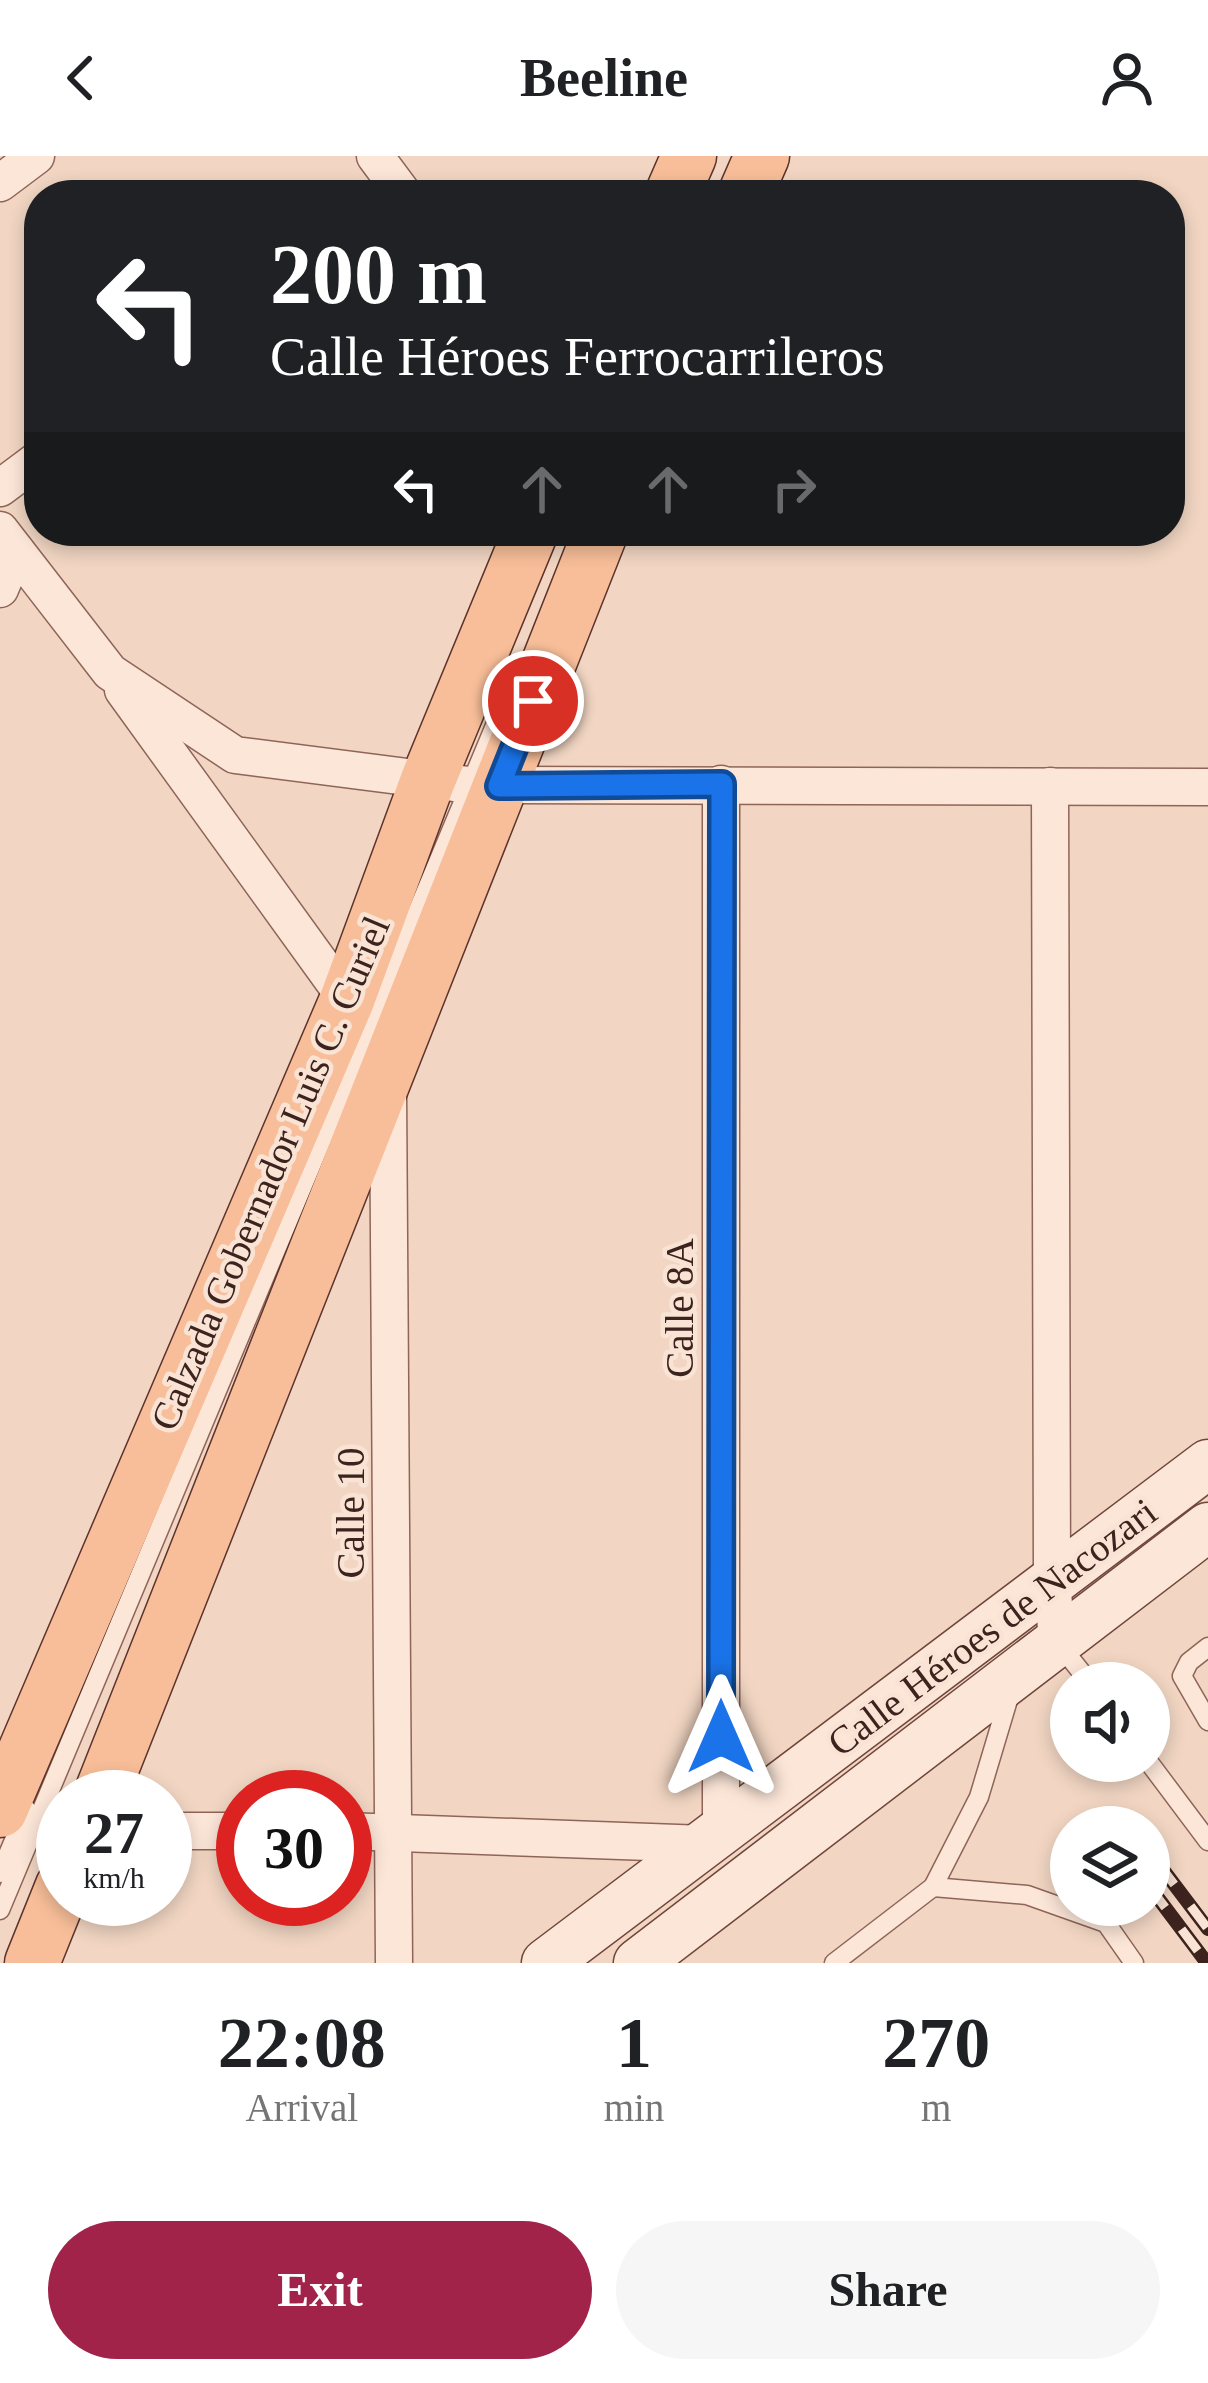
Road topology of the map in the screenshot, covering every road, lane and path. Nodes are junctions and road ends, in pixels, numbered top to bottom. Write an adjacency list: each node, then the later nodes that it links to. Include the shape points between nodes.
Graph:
1 (36, 156): 2 (street)
2 (0, 183)
3 (8, 540): 6 (street); 7 (street)
4 (527, 546): 9 (main road, Calzada Gobernador Luis C. Curiel)
5 (593, 546): 9 (main road, Calzada Gobernador Luis C. Curiel)
6 (0, 589)
7 (110, 672): 9 (street, via 235,755); 13 (street)
8 (506, 679): 9 (lane)
9 (463, 784): 10 (street); 13 (main road, Calzada Gobernador Luis C. Curiel); 14 (main road, Calzada Gobernador Luis C. Curiel); 30 (lane); 32 (lane)
10 (722, 784): 11 (street); 28 (street, Calle 8A)
11 (1050, 786): 12 (street); 17 (street)
12 (1208, 787)
13 (347, 1000): 25 (main road, Calzada Gobernador Luis C. Curiel)
14 (387, 1063): 23 (main road, Calzada Gobernador Luis C. Curiel); 27 (street, Calle 10)
15 (1208, 1464): 17 (main road, Calle Héroes de Nacozari)
16 (1208, 1527): 18 (main road, Calle Héroes de Nacozari)
17 (1052, 1580): 18 (street); 28 (main road, Calle Héroes de Nacozari)
18 (1057, 1641): 20 (lane); 21 (main road, Calle Héroes de Nacozari)
19 (1208, 1647): 22 (lane, via 1182,1676)
20 (1074, 1662)
21 (1016, 1673): 31 (lane, via 979,1797); 39 (main road, Calle Héroes de Nacozari)
22 (1208, 1721)
23 (111, 1770)
24 (1164, 1782): 29 (lane)
25 (0, 1810)
26 (372, 1832): 27 (street)
27 (394, 1832): 28 (street); 37 (street, Calle 10)
28 (713, 1838): 38 (main road, Calle Héroes de Nacozari)
29 (1208, 1841)
30 (0, 1873)
31 (933, 1886): 40 (lane); 41 (lane, via 1027,1894 1106,1923)
32 (0, 1910)
33 (47, 1926): 35 (main road)
34 (61, 1926): 36 (street)
35 (32, 1963)
36 (60, 1963)
37 (394, 1963)
38 (546, 1963)
39 (638, 1963)
40 (834, 1963)
41 (1134, 1963)

